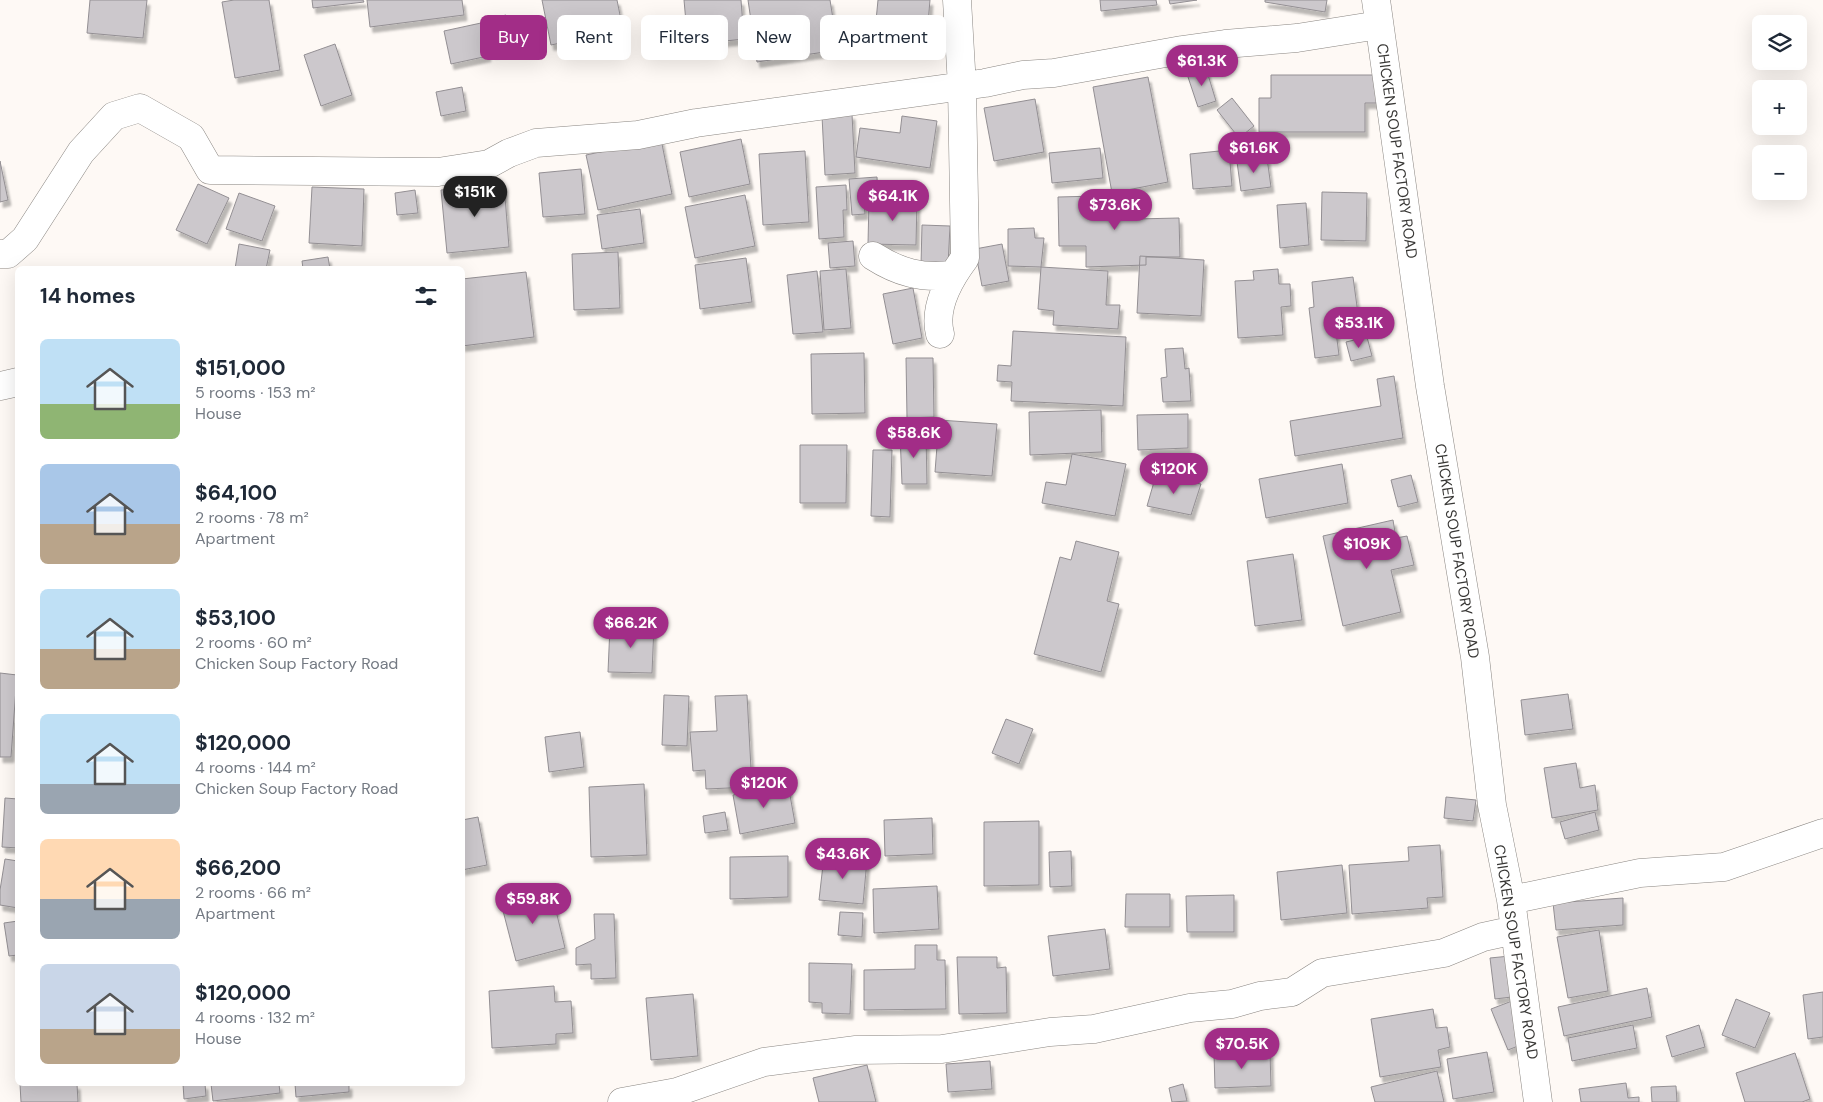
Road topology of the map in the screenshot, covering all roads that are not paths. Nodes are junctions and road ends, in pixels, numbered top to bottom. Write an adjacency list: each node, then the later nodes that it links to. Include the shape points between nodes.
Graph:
1 (957, 0): 3 (street)
2 (1378, 12): 3 (street, via 1297,38 1182,50); 11 (street, CHICKEN SOUP FACTORY ROAD, via 1429,376 1475,656 1492,805)
3 (962, 86): 4 (street, via 696,123 638,135 536,143 489,164 438,172 210,170 191,137 140,108 114,116 81,152 25,239 8,254); 6 (street, via 966,258)
4 (0, 254)
5 (873, 256): 6 (street, via 910,272 933,277)
6 (952, 276): 7 (street, via 937,323)
7 (940, 334)
8 (15, 383): 9 (street)
9 (0, 386)
10 (1823, 833): 11 (street, via 1724,866 1640,873)
11 (1511, 900): 12 (street, CHICKEN SOUP FACTORY ROAD)
12 (1515, 930): 13 (street, via 1483,937 1444,953 1322,973 1292,992 1232,1004 1190,1008 1094,1029 1050,1032 942,1049 856,1050 764,1062 677,1092); 14 (street, CHICKEN SOUP FACTORY ROAD)
13 (622, 1102)
14 (1538, 1102)

